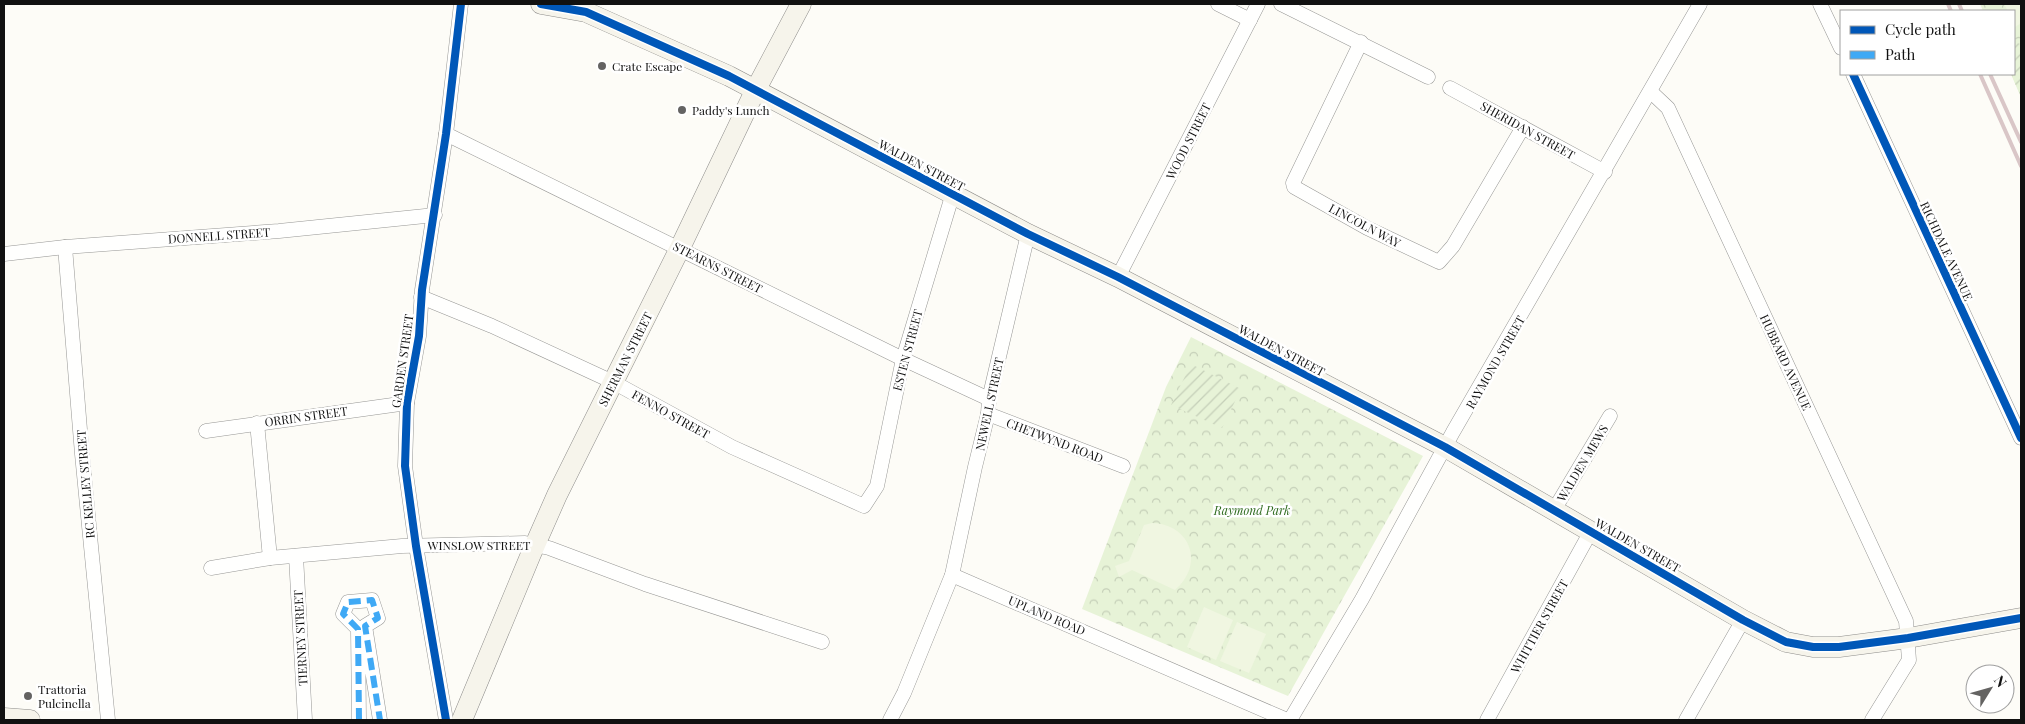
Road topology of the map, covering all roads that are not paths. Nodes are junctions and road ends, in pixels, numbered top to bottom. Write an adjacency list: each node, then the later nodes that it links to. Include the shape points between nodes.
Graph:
1 (461, 4): 18 (street, GARDEN STREET)
2 (541, 4): 15 (street, WALDEN STREET, via 586,12 729,76)
3 (800, 4): 15 (street, SHERMAN STREET)
4 (1218, 4): 9 (street)
5 (1258, 4): 9 (street, WOOD STREET)
6 (1280, 4): 10 (street)
7 (1700, 4): 16 (street, RAYMOND STREET)
8 (1820, 4): 11 (street)
9 (1250, 20): 26 (street, WOOD STREET)
10 (1361, 42): 13 (street); 17 (street, LINCOLN WAY, via 1294,178 1294,187 1367,228 1439,262 1453,246)
11 (1840, 46)
12 (1853, 75): 36 (street, RICHDALE AVENUE)
13 (1428, 76)
14 (1450, 88): 17 (street, SHERIDAN STREET)
15 (755, 91): 20 (street, WALDEN STREET); 24 (street, SHERMAN STREET)
16 (1651, 92): 19 (street, RAYMOND STREET); 50 (street, HUBBARD AVENUE, via 1668,108 1906,621)
17 (1523, 127): 19 (street, SHERIDAN STREET)
18 (446, 134): 21 (street, GARDEN STREET); 24 (street, STEARNS STREET)
19 (1605, 172): 37 (street, RAYMOND STREET)
20 (953, 193): 22 (street, WALDEN STREET); 28 (street, ESTEN STREET)
21 (435, 215): 23 (street, DONNELL STREET); 27 (street, GARDEN STREET)
22 (1028, 234): 26 (street, WALDEN STREET); 30 (street, NEWELL STREET)
23 (65, 247): 25 (street, DONNELL STREET); 54 (street, RC KELLEY STREET)
24 (680, 248): 28 (street, STEARNS STREET); 29 (street, SHERMAN STREET)
25 (4, 254)
26 (1118, 277): 37 (street, WALDEN STREET)
27 (421, 297): 29 (street, FENNO STREET); 31 (street, GARDEN STREET, via 419,336)
28 (903, 359): 30 (street, STEARNS STREET); 39 (street, ESTEN STREET, via 877,486)
29 (613, 382): 39 (street, FENNO STREET, via 732,447); 42 (street, SHERMAN STREET)
30 (989, 399): 32 (street, NEWELL STREET)
31 (407, 403): 34 (street, ORRIN STREET); 43 (street, GARDEN STREET, via 405,466)
32 (988, 414): 38 (street, CHETWYND ROAD); 47 (street, NEWELL STREET)
33 (1610, 416): 40 (street, WALDEN MEWS)
34 (256, 423): 35 (street, ORRIN STREET); 45 (street)
35 (206, 431)
36 (2021, 438)
37 (1445, 447): 40 (street, WALDEN STREET); 61 (street, RAYMOND STREET, via 1362,599)
38 (1123, 466)
39 (864, 506)
40 (1554, 510): 41 (street, WALDEN STREET)
41 (1591, 531): 49 (street, WALDEN STREET); 62 (street, WHITTIER STREET)
42 (534, 545): 43 (street, WINSLOW STREET); 51 (street, WINSLOW STREET); 59 (street, SHERMAN STREET)
43 (416, 546): 44 (street, WINSLOW STREET); 58 (street, GARDEN STREET)
44 (296, 556): 45 (street, WINSLOW STREET); 55 (street, TIERNEY STREET)
45 (270, 558): 46 (street, WINSLOW STREET)
46 (211, 568)
47 (952, 575): 60 (street); 61 (street, UPLAND ROAD)
48 (2021, 618): 50 (street, WALDEN STREET)
49 (1743, 620): 50 (street, WALDEN STREET, via 1786,642 1813,647); 63 (street)
50 (1908, 638): 64 (street, HUBBARD AVENUE, via 1909,660)
51 (822, 642)
52 (4, 718): 53 (street)
53 (30, 720)
54 (108, 720)
55 (305, 720)
56 (360, 720): 57 (street, via 358,629 344,614 348,602 372,600 378,618 365,626)
57 (380, 720)
58 (446, 720)
59 (462, 720)
60 (890, 720)
61 (1289, 720)
62 (1487, 720)
63 (1686, 720)
64 (1872, 720)

